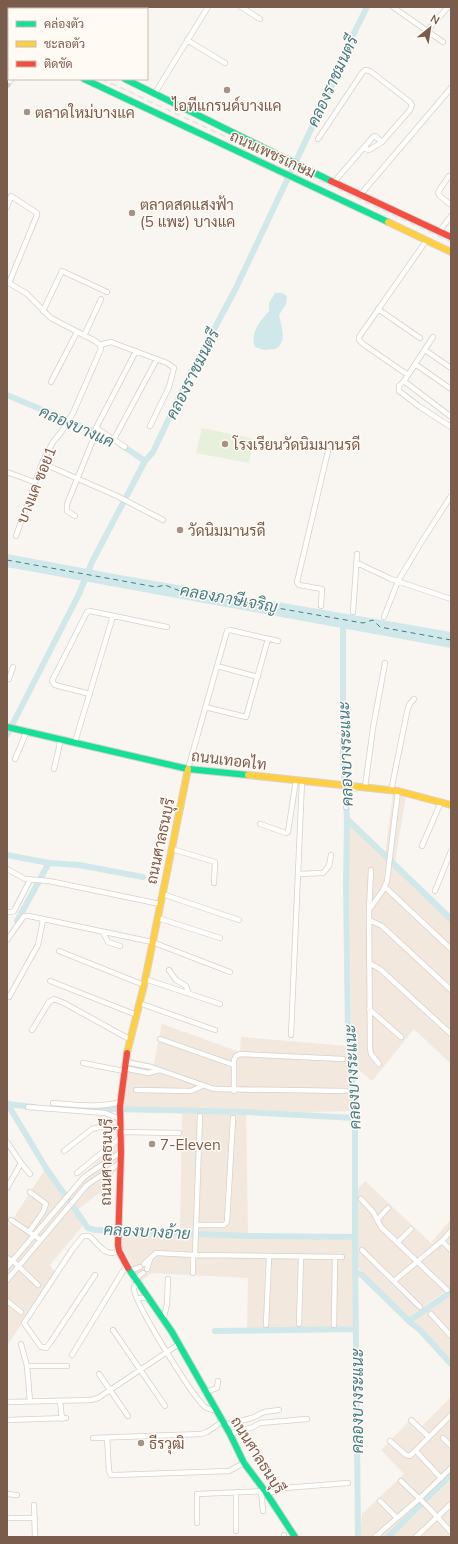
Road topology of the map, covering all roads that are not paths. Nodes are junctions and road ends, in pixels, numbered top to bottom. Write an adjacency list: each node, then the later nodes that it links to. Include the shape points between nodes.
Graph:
1 (208, 7): 7 (street)
2 (241, 7): 5 (street)
3 (393, 7): 6 (street)
4 (448, 7): 6 (street)
5 (260, 19)
6 (427, 31): 8 (street)
7 (187, 40): 9 (street); 13 (street)
8 (443, 42)
9 (225, 62)
10 (86, 80): 25 (main road, ถนนเพชรเกษม)
11 (127, 80): 13 (main road, ถนนเพชรเกษม)
12 (451, 88): 19 (street)
13 (155, 93): 18 (main road, ถนนเพชรเกษม)
14 (318, 139): 15 (street, via 362,73 367,70 412,106)
15 (382, 142): 16 (street, via 370,150); 16 (street, via 374,136)
16 (363, 148): 18 (street)
17 (449, 176): 20 (street, via 438,192)
18 (334, 182): 19 (main road, ถนนเพชรเกษม)
19 (361, 194): 23 (main road, ถนนเพชรเกษม)
20 (451, 205)
21 (7, 207): 27 (street, via 11,196 37,213)
22 (451, 216): 23 (street)
23 (439, 232): 24 (main road, ถนนเพชรเกษม)
24 (451, 237)
25 (426, 241): 26 (main road, ถนนเพชรเกษม); 30 (street)
26 (451, 252)
27 (8, 282): 31 (street, via 26,293)
28 (107, 292): 31 (street, via 62,271)
29 (101, 299): 33 (street)
30 (378, 309): 35 (street); 42 (street, via 359,340)
31 (43, 311): 32 (street)
32 (77, 332): 33 (street); 44 (street)
33 (84, 336): 36 (street)
34 (433, 337): 37 (street)
35 (420, 338)
36 (100, 347): 38 (street, via 111,342); 54 (street, บางแค ซอย1, via 73,414)
37 (425, 350): 40 (street); 41 (street)
38 (136, 351): 39 (street); 51 (street, via 96,428)
39 (157, 359): 48 (street, via 171,365 175,370); 51 (street)
40 (415, 364): 42 (street); 45 (street)
41 (451, 368)
42 (408, 375): 43 (street)
43 (404, 381): 46 (street); 47 (street, via 399,386 399,391)
44 (51, 382)
45 (451, 389)
46 (451, 415): 47 (street)
47 (446, 424): 49 (street)
48 (150, 426)
49 (451, 427)
50 (95, 435): 56 (street)
51 (114, 439): 52 (street)
52 (125, 447)
53 (328, 451): 66 (street, via 297,582 299,585 322,589)
54 (42, 463): 56 (street); 57 (street, บางแค ซอย1)
55 (7, 472): 57 (street)
56 (77, 479): 59 (street, via 66,508); 60 (street)
57 (34, 482): 61 (street, บางแค ซอย1)
58 (450, 498): 64 (street)
59 (75, 516)
60 (163, 520)
61 (16, 536)
62 (357, 554): 63 (street)
63 (357, 562): 64 (street); 67 (street)
64 (398, 581): 65 (street); 69 (street)
65 (451, 599)
66 (321, 606)
67 (353, 612)
68 (112, 616): 70 (street); 78 (street); 78 (street, via 90,611 85,613 52,681 55,685)
69 (384, 617)
70 (167, 627)
71 (268, 639): 72 (street); 74 (street, via 227,631); 76 (street)
72 (278, 641)
73 (386, 663): 89 (street)
74 (217, 666): 76 (street); 80 (street)
75 (13, 667): 77 (street)
76 (258, 677): 80 (street, via 246,718)
77 (7, 679)
78 (90, 694): 84 (street)
79 (414, 699): 90 (street, via 407,712)
80 (205, 707): 86 (street)
81 (7, 727): 82 (main road, ถนนเทอดไท)
82 (27, 730): 83 (main road, ถนนเทอดไท); 85 (street)
83 (61, 739): 84 (main road, ถนนเทอดไท); 87 (street)
84 (75, 742): 86 (main road, ถนนเทอดไท)
85 (15, 759)
86 (188, 768): 88 (main road, ถนนเทอดไท); 97 (main road, ถนนศาลธนบุรี)
87 (54, 769)
88 (299, 781): 89 (main road, ถนนเทอดไท); 95 (street, via 288,832); 102 (street)
89 (362, 787): 90 (main road, ถนนเทอดไท); 94 (street, via 347,790)
90 (391, 791): 91 (main road, ถนนเทอดไท)
91 (398, 791): 92 (main road, ถนนเทอดไท); 105 (street)
92 (441, 802): 93 (main road, ถนนเทอดไท); 96 (street)
93 (451, 805)
94 (346, 806)
95 (260, 824)
96 (422, 846)
97 (172, 849): 104 (street, via 215,862); 107 (main road, ถนนศาลธนบุรี)
98 (451, 851): 106 (street)
99 (331, 855): 102 (street, via 327,870 323,873)
100 (7, 869): 103 (street, via 21,878)
101 (371, 870): 109 (street)
102 (298, 874): 137 (street)
103 (30, 880): 108 (street); 110 (street, via 14,911)
104 (214, 884)
105 (385, 887): 109 (street); 120 (street)
106 (435, 891)
107 (162, 894): 108 (main road, ถนนศาลธนบุรี); 113 (street)
108 (160, 904): 111 (main road, ถนนศาลธนบุรี)
109 (369, 910): 114 (street)
110 (7, 912)
111 (158, 918): 116 (street); 118 (main road, ถนนศาลธนบุรี)
112 (43, 920): 115 (street); 117 (street, via 24,916); 129 (street, via 38,945)
113 (239, 920)
114 (369, 920): 122 (street); 127 (street, via 382,926)
115 (103, 932): 118 (street); 119 (street, via 108,942)
116 (220, 938)
117 (7, 940)
118 (152, 942): 124 (street); 126 (main road, ถนนศาลธนบุรี)
119 (120, 946)
120 (451, 949)
121 (59, 951): 126 (street)
122 (369, 963): 132 (street); 136 (street, via 380,969)
123 (169, 970): 128 (street, via 176,980 186,986)
124 (230, 972)
125 (50, 981): 133 (street)
126 (145, 982): 128 (street); 130 (main road, ถนนศาลธนบุรี)
127 (451, 990)
128 (189, 994): 131 (street)
129 (9, 997)
130 (139, 1003): 133 (main road, ถนนศาลธนบุรี); 135 (street)
131 (220, 1004)
132 (369, 1009): 138 (street); 143 (street, via 370,1052)
133 (137, 1015): 140 (main road, ถนนศาลธนบุรี)
134 (32, 1030): 140 (street, via 49,1002 54,999)
135 (215, 1030)
136 (451, 1034)
137 (291, 1035)
138 (401, 1037)
139 (160, 1039): 144 (street)
140 (131, 1040): 145 (main road, ถนนศาลธนบุรี)
141 (343, 1059): 144 (street, via 240,1054 236,1056)
142 (83, 1063): 145 (street)
143 (379, 1064)
144 (234, 1065): 148 (street)
145 (125, 1067): 146 (street, via 151,1067); 151 (main road, ถนนศาลธนบุรี)
146 (202, 1086): 147 (street, via 191,1091); 148 (street)
147 (136, 1090)
148 (234, 1091): 149 (street)
149 (346, 1091)
150 (53, 1104): 151 (street)
151 (120, 1104): 153 (main road, ถนนศาลธนบุรี)
152 (28, 1108): 153 (street)
153 (120, 1116): 156 (main road, ถนนศาลธนบุรี)
154 (200, 1116): 173 (street)
155 (233, 1118): 173 (street, via 227,1222 224,1225)
156 (120, 1133): 157 (street); 159 (street, via 99,1127 92,1129); 160 (main road, ถนนศาลธนบุรี); 163 (street)
157 (179, 1133)
158 (7, 1142): 161 (street)
159 (64, 1152)
160 (121, 1152): 162 (main road, ถนนศาลธนบุรี); 165 (street)
161 (21, 1163): 164 (street); 167 (street)
162 (120, 1163): 166 (street); 183 (main road, ถนนศาลธนบุรี)
163 (77, 1173)
164 (30, 1174)
165 (88, 1174): 166 (street); 177 (street)
166 (92, 1180): 178 (street)
167 (7, 1188)
168 (30, 1192): 176 (street, via 46,1204)
169 (361, 1198): 172 (street)
170 (388, 1208): 172 (street)
171 (11, 1220): 176 (street)
172 (377, 1220): 180 (street)
173 (196, 1225): 184 (street)
174 (411, 1229): 180 (street)
175 (451, 1231): 179 (street)
176 (29, 1232): 177 (street)
177 (35, 1235): 178 (street); 190 (street)
178 (41, 1240): 193 (street)
179 (442, 1241): 182 (street); 191 (street)
180 (397, 1243): 191 (street)
181 (362, 1250): 201 (street)
182 (451, 1250)
183 (119, 1251): 194 (main road, ถนนศาลธนบุรี); 197 (street, via 113,1254 106,1253 89,1236 83,1236 24,1323 41,1347 46,1348 50,1343)
184 (194, 1255): 185 (street); 195 (street, via 156,1252); 196 (street)
185 (269, 1257): 186 (street); 212 (street)
186 (301, 1257): 187 (street); 211 (street)
187 (335, 1257): 188 (street); 213 (street)
188 (342, 1257)
189 (7, 1258): 190 (street)
190 (13, 1261): 192 (street); 193 (street)
191 (417, 1262): 201 (street); 203 (street)
192 (7, 1267)
193 (18, 1267): 199 (street); 202 (street)
194 (128, 1268): 195 (street); 200 (main road, ถนนศาลธนบุรี); 219 (street)
195 (143, 1268): 200 (street)
196 (194, 1273)
197 (95, 1276)
198 (168, 1279): 210 (street)
199 (7, 1280)
200 (136, 1281): 204 (street, via 133,1289); 205 (main road, ถนนศาลธนบุรี)
201 (394, 1281): 207 (street)
202 (38, 1286)
203 (446, 1290)
204 (137, 1298): 205 (street); 218 (street, via 143,1313)
205 (148, 1298): 210 (main road, ถนนศาลธนบุรี)
206 (7, 1301): 208 (street)
207 (420, 1307)
208 (21, 1312)
209 (431, 1314): 215 (street)
210 (164, 1321): 217 (main road, ถนนศาลธนบุรี)
211 (299, 1324)
212 (266, 1325)
213 (334, 1325)
214 (113, 1330): 222 (street)
215 (451, 1336)
216 (21, 1344): 220 (street)
217 (179, 1344): 218 (street); 226 (main road, ถนนศาลธนบุรี)
218 (167, 1351): 222 (street); 231 (street, via 202,1405)
219 (72, 1355)
220 (27, 1366): 221 (street); 227 (street)
221 (67, 1366)
222 (140, 1370): 225 (street); 230 (street)
223 (99, 1374): 225 (street)
224 (218, 1381): 226 (street, via 217,1388)
225 (110, 1390): 228 (street, via 91,1400); 234 (street)
226 (206, 1392): 231 (main road, ถนนศาลธนบุรี)
227 (30, 1401): 228 (street); 229 (street)
228 (60, 1401): 236 (street, via 64,1418)
229 (7, 1402)
230 (164, 1406)
231 (215, 1410): 238 (main road, ถนนศาลธนบุรี)
232 (279, 1410): 238 (street)
233 (451, 1415): 240 (street)
234 (128, 1416)
235 (306, 1419): 239 (street, via 260,1423)
236 (7, 1420)
237 (411, 1420): 240 (street)
238 (223, 1423): 239 (main road, ถนนศาลธนบุรี); 242 (street, via 201,1434)
239 (230, 1434): 247 (main road, ถนนศาลธนบุรี)
240 (429, 1437): 246 (street)
241 (93, 1438): 242 (street)
242 (107, 1438): 247 (street, via 109,1471 115,1476 229,1471)
243 (443, 1438): 245 (street)
244 (390, 1441): 246 (street, via 406,1455 410,1456)
245 (451, 1446)
246 (416, 1451): 249 (street)
247 (244, 1463): 252 (main road, ถนนศาลธนบุรี)
248 (451, 1468): 249 (street)
249 (441, 1478): 256 (street)
250 (401, 1481): 256 (street)
251 (348, 1483): 252 (street)
252 (264, 1492): 253 (street); 260 (street); 269 (main road, ถนนศาลธนบุรี)
253 (236, 1493): 265 (street, via 197,1494); 266 (street)
254 (7, 1494): 255 (street)
255 (17, 1495)
256 (421, 1500): 261 (street); 264 (street)
257 (380, 1501): 264 (street)
258 (451, 1504): 261 (street)
259 (34, 1505): 263 (street)
260 (263, 1511)
261 (437, 1517): 267 (street); 271 (street)
262 (7, 1518): 263 (street)
263 (35, 1518): 268 (street)
264 (397, 1518): 270 (street)
265 (197, 1523)
266 (236, 1531)
267 (451, 1532)
268 (35, 1537)
269 (295, 1537)
270 (375, 1537)
271 (416, 1537)

